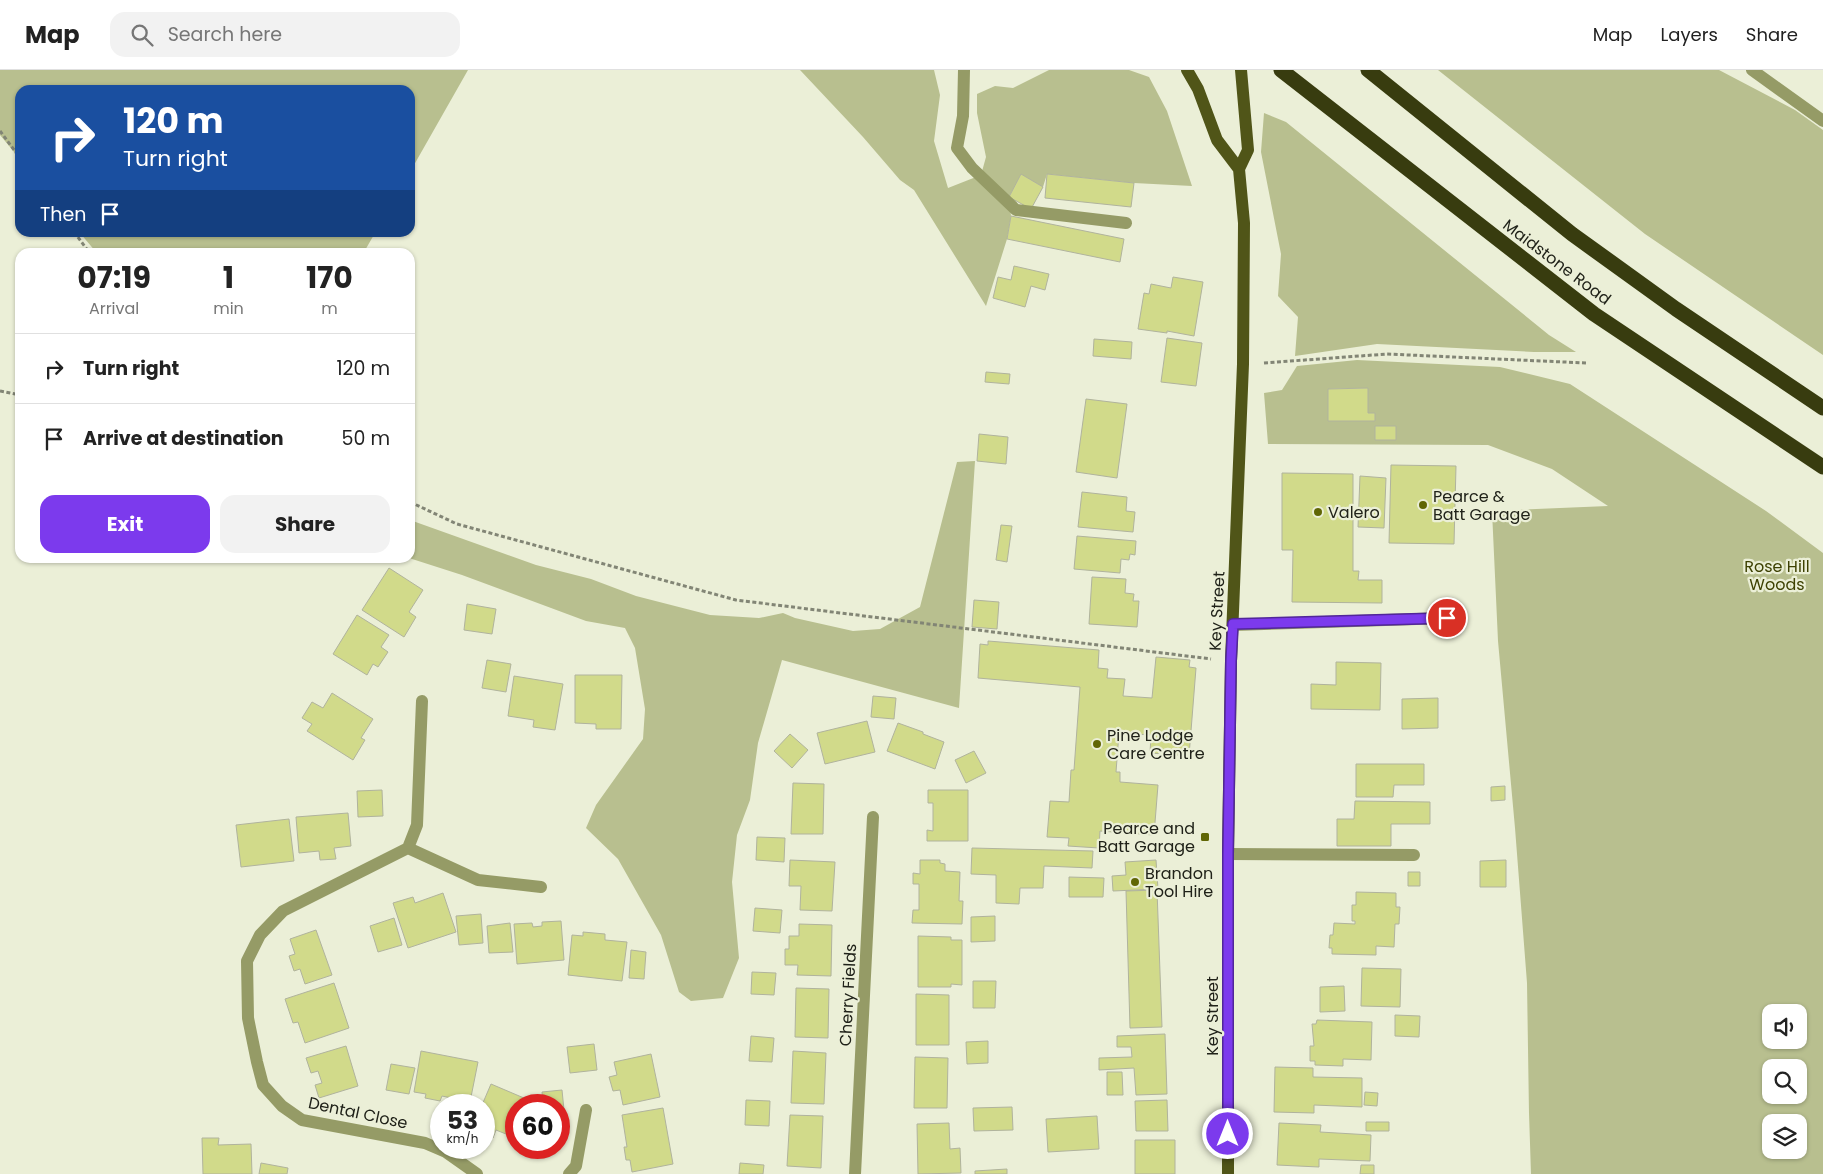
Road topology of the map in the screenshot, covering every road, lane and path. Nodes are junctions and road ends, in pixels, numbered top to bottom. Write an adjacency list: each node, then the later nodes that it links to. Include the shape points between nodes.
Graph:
1 (964, 70): 11 (street, via 963,116 957,148 978,174 1016,210)
2 (1186, 70): 10 (main road, via 1198,89 1217,140)
3 (1280, 70): 19 (highway, Maidstone Road, via 1594,314)
4 (1368, 70): 18 (highway, Maidstone Road, via 1572,234)
5 (1752, 70): 7 (street)
6 (1241, 71): 10 (main road, Key Street, via 1248,150)
7 (1823, 121)
8 (0, 131): 9 (path)
9 (15, 151)
10 (1240, 169): 15 (main road, Key Street, via 1244,223)
11 (1126, 223)
12 (78, 237): 13 (path)
13 (86, 248)
14 (1586, 363): 15 (path, via 1387,354)
15 (1243, 364): 22 (main road, Key Street)
16 (0, 390): 17 (path)
17 (15, 394)
18 (1823, 408)
19 (1823, 467)
20 (415, 504): 23 (path, via 457,524 736,600)
21 (1447, 618): 22 (street)
22 (1233, 624): 23 (main road, Key Street)
23 (1231, 661): 27 (main road, Key Street)
24 (422, 701): 26 (street, via 417,825)
25 (873, 817): 33 (street, Cherry Fields)
26 (408, 848): 29 (street, via 478,880); 31 (street, Dental Close, via 283,911 260,935 247,961 248,1018 257,1062 263,1085 282,1106 302,1120 424,1143 446,1152)
27 (1228, 854): 28 (street); 34 (main road, Key Street)
28 (1414, 855)
29 (541, 886)
30 (586, 1110): 32 (street, via 576,1166)
31 (477, 1174)
32 (570, 1174)
33 (855, 1174)
34 (1228, 1174)

